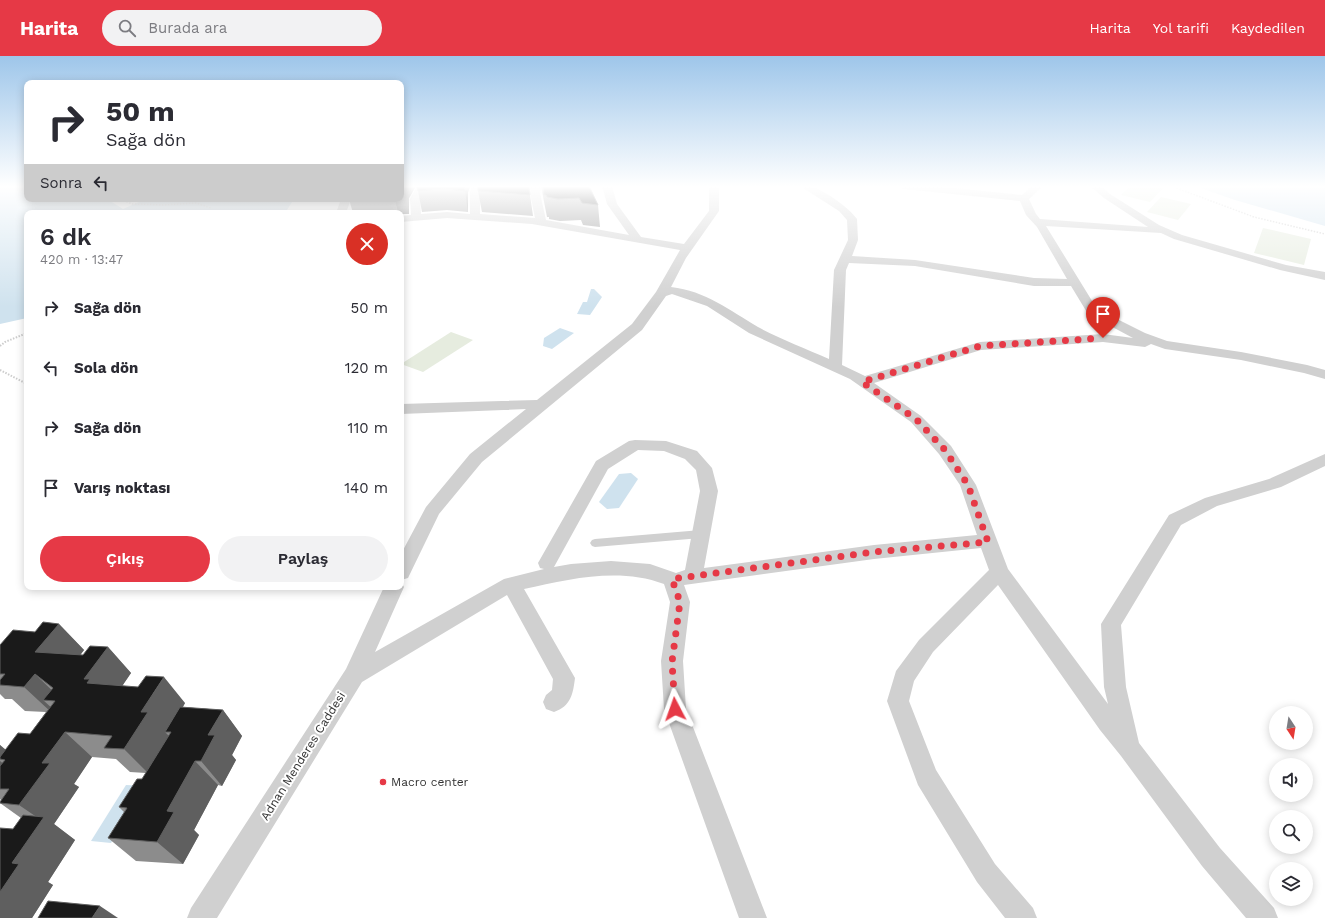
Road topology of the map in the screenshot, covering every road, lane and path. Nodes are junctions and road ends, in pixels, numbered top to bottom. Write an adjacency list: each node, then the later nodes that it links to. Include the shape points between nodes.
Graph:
1 (564, 226): 11 (street)
2 (628, 226): 11 (street)
3 (703, 226): 12 (street)
4 (852, 226): 13 (street, via 853,240)
5 (1040, 226): 15 (street)
6 (1091, 226): 9 (street)
7 (1152, 226): 9 (street)
8 (1293, 226): 10 (path)
9 (1165, 232): 14 (street, via 1284,268)
10 (1325, 234)
11 (638, 240): 12 (street)
12 (687, 248): 16 (street)
13 (844, 259): 15 (street, via 915,263 1034,282); 20 (street, via 840,270)
14 (1325, 276)
15 (1075, 283): 18 (street, via 1092,311 1140,336)
16 (662, 293): 20 (street, via 672,290 711,303 754,330); 25 (street, via 637,327)
17 (24, 334): 19 (path)
18 (1165, 345): 22 (street, via 1241,356); 24 (street, via 1103,338 980,346)
19 (0, 346)
20 (835, 367): 24 (street)
21 (0, 370): 23 (path)
22 (1325, 375)
23 (24, 382)
24 (862, 382): 29 (street, via 916,419 945,450 968,485)
25 (541, 404): 26 (street); 32 (street, via 476,458 432,511)
26 (404, 409)
27 (1325, 459): 39 (street, via 1275,483 1211,502 1175,520 1111,624 1116,687)
28 (701, 534): 30 (lane); 31 (street, via 709,491 704,468 691,455 679,450 666,446 635,445 602,465); 34 (street)
29 (988, 542): 33 (street); 34 (street, via 874,552)
30 (594, 543)
31 (547, 562)
32 (404, 567)
33 (999, 572): 39 (street, via 1108,723); 42 (street, via 926,646 904,678 898,701 927,777 986,873)
34 (682, 578): 35 (street, via 650,571 611,568 571,571); 41 (street, via 672,662 675,709)
35 (511, 584): 37 (street); 38 (street, via 564,678 562,694)
36 (393, 590): 37 (street, Adnan Menderes Caddesi)
37 (354, 675): 40 (street, Adnan Menderes Caddesi)
38 (554, 702)
39 (1129, 748): 43 (street, via 1211,857)
40 (201, 918)
41 (753, 918)
42 (1023, 918)
43 (1264, 918)

